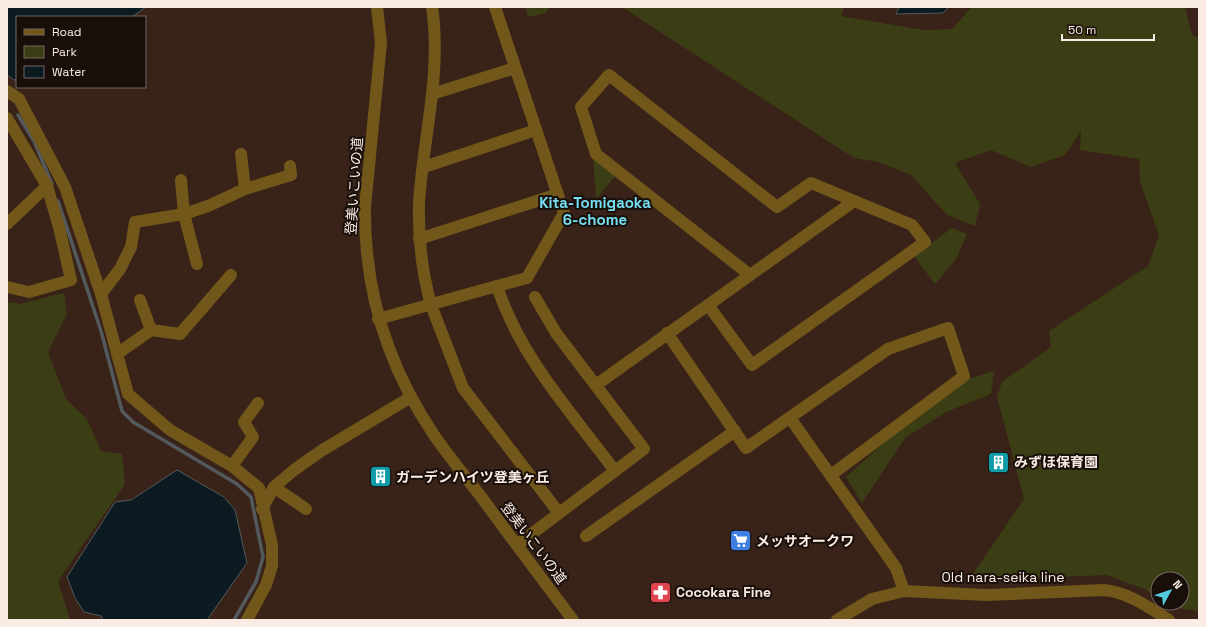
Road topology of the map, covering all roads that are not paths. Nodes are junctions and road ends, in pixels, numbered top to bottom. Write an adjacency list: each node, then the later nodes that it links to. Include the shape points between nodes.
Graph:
1 (377, 7): 30 (street, 登美いこいの道, via 381,43 365,226 369,278)
2 (432, 7): 6 (street, via 435,44)
3 (495, 7): 4 (street)
4 (515, 68): 6 (street); 8 (street)
5 (7, 92): 25 (street, via 19,99 65,188)
6 (432, 94): 11 (street)
7 (9, 125): 13 (street)
8 (536, 130): 11 (street); 15 (street)
9 (241, 154): 14 (street)
10 (290, 166): 14 (street, via 291,175)
11 (424, 167): 19 (street, via 419,203)
12 (181, 180): 17 (street)
13 (47, 186): 18 (street); 24 (street, via 71,280 29,292)
14 (245, 189): 17 (street)
15 (558, 194): 19 (street); 23 (street, via 564,213 527,278)
16 (854, 201): 22 (street); 22 (street, via 810,183 777,207 609,75 581,107 596,154); 29 (street, via 912,225 925,242 752,365)
17 (184, 214): 20 (street); 25 (street, via 135,222 131,247 120,269)
18 (7, 224)
19 (419, 239): 28 (street)
20 (197, 264)
21 (231, 275): 31 (street, via 180,334)
22 (750, 275): 29 (street)
23 (498, 286): 28 (street); 40 (street, via 513,326 529,355)
24 (7, 287)
25 (101, 294): 33 (street)
26 (535, 297): 34 (street, via 556,333)
27 (140, 300): 31 (street)
28 (431, 305): 30 (street); 45 (street, via 463,388)
29 (708, 305): 32 (street)
30 (378, 318): 35 (street, 登美いこいの道, via 395,365)
31 (151, 330): 33 (street)
32 (667, 333): 34 (street); 38 (street)
33 (117, 354): 39 (street, via 128,394 170,430)
34 (596, 385): 40 (street, via 644,449)
35 (411, 397): 42 (street, via 321,451); 47 (street, 登美いこいの道, via 434,435)
36 (258, 402): 39 (street, via 244,422 253,437)
37 (790, 418): 38 (street, via 746,448); 41 (street); 41 (street, via 888,349 948,328 964,376)
38 (734, 431): 46 (street)
39 (232, 466): 43 (street, via 259,488)
40 (615, 470): 45 (street)
41 (831, 475): 48 (street, via 896,568)
42 (274, 487): 43 (street); 44 (street)
43 (262, 508): 49 (street, via 272,545 272,566 266,585)
44 (306, 509)
45 (559, 513): 47 (street)
46 (586, 536)
47 (517, 545): 50 (street, 登美いこいの道)
48 (904, 591): 51 (street, Old nara-seika line, via 872,599); 52 (street, Old nara-seika line, via 987,595 1104,590 1119,592 1133,598)
49 (247, 620)
50 (573, 620)
51 (836, 620)
52 (1169, 620)

